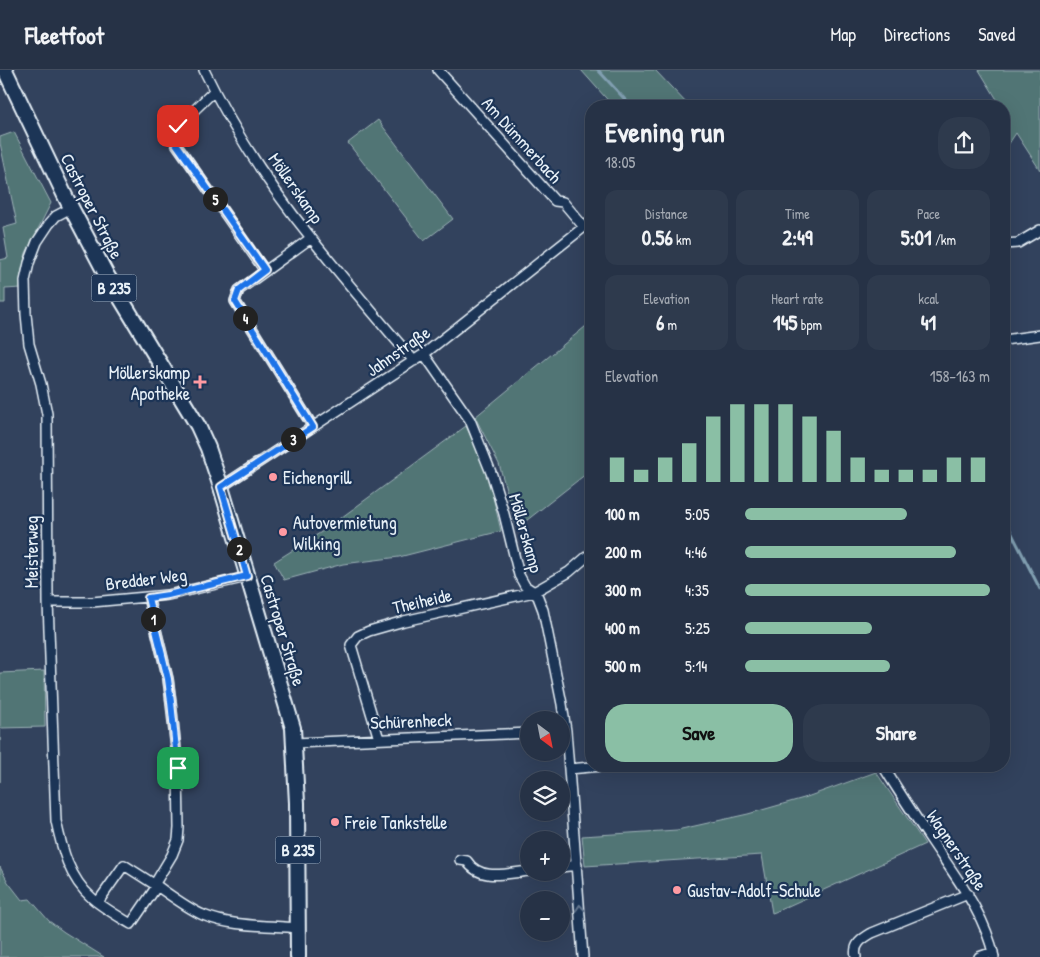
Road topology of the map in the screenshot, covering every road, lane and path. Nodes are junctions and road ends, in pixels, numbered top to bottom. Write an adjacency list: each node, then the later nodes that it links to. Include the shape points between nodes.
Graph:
1 (5, 70): 5 (main road, Castroper Straße / B 235)
2 (204, 70): 4 (street, Möllerskamp)
3 (438, 70): 6 (street, Am Dümmerbach, via 555,201 563,202)
4 (214, 91): 8 (street, Möllerskamp, via 240,137); 10 (street, via 178,126 175,142)
5 (71, 208): 16 (main road, Castroper Straße / B 235, via 106,274 198,426); 21 (street, Meisterweg, via 56,216 37,242 25,281 29,344 47,414)
6 (584, 227): 13 (street, Jahnstraße)
7 (1040, 230): 9 (street)
8 (311, 238): 10 (street); 14 (street, Möllerskamp)
9 (1010, 243)
10 (265, 270): 15 (street, via 239,290 235,301)
11 (1040, 335): 12 (street)
12 (1010, 339)
13 (424, 354): 14 (street, Jahnstraße); 19 (street, Möllerskamp, via 470,420 492,475 519,575 525,586)
14 (414, 361): 15 (street, Jahnstraße)
15 (313, 427): 16 (street, Jahnstraße)
16 (221, 487): 18 (main road, Castroper Straße / B 235)
17 (585, 558): 19 (street, Theiheide, via 569,572)
18 (247, 576): 20 (street, Bredder Weg); 25 (main road, Castroper Straße / B 235, via 293,728)
19 (534, 592): 22 (street, Möllerskamp, via 543,610); 24 (street, Theiheide, via 404,621 358,636 351,645)
20 (148, 598): 21 (street, Bredder Weg); 34 (street, via 168,679 178,777 178,840)
21 (48, 602): 36 (street, Meisterweg, via 56,821 61,844 78,883)
22 (562, 711)
23 (520, 733): 24 (street, Schürenheck)
24 (379, 739): 25 (street, Schürenheck)
25 (294, 743): 37 (main road, Castroper Straße / B 235)
26 (568, 761): 28 (street)
27 (585, 768): 28 (street)
28 (569, 769): 31 (street)
29 (887, 772): 35 (street, Wagnerstraße)
30 (460, 860): 33 (street, via 467,861 471,868 487,875)
31 (577, 865): 32 (street); 40 (street, one-way to 31)
32 (570, 866)
33 (520, 872)
34 (156, 886): 36 (street, via 124,865); 36 (street, Meisterweg, via 131,924); 37 (street, via 201,914 220,920)
35 (968, 894): 38 (street, Wagnerstraße, via 984,924); 41 (street, via 872,932 859,941 854,951)
36 (98, 902)
37 (298, 928): 39 (main road, Castroper Straße / B 235)
38 (994, 955): 42 (street)
39 (298, 957)
40 (583, 957)
41 (856, 957)
42 (979, 957)

